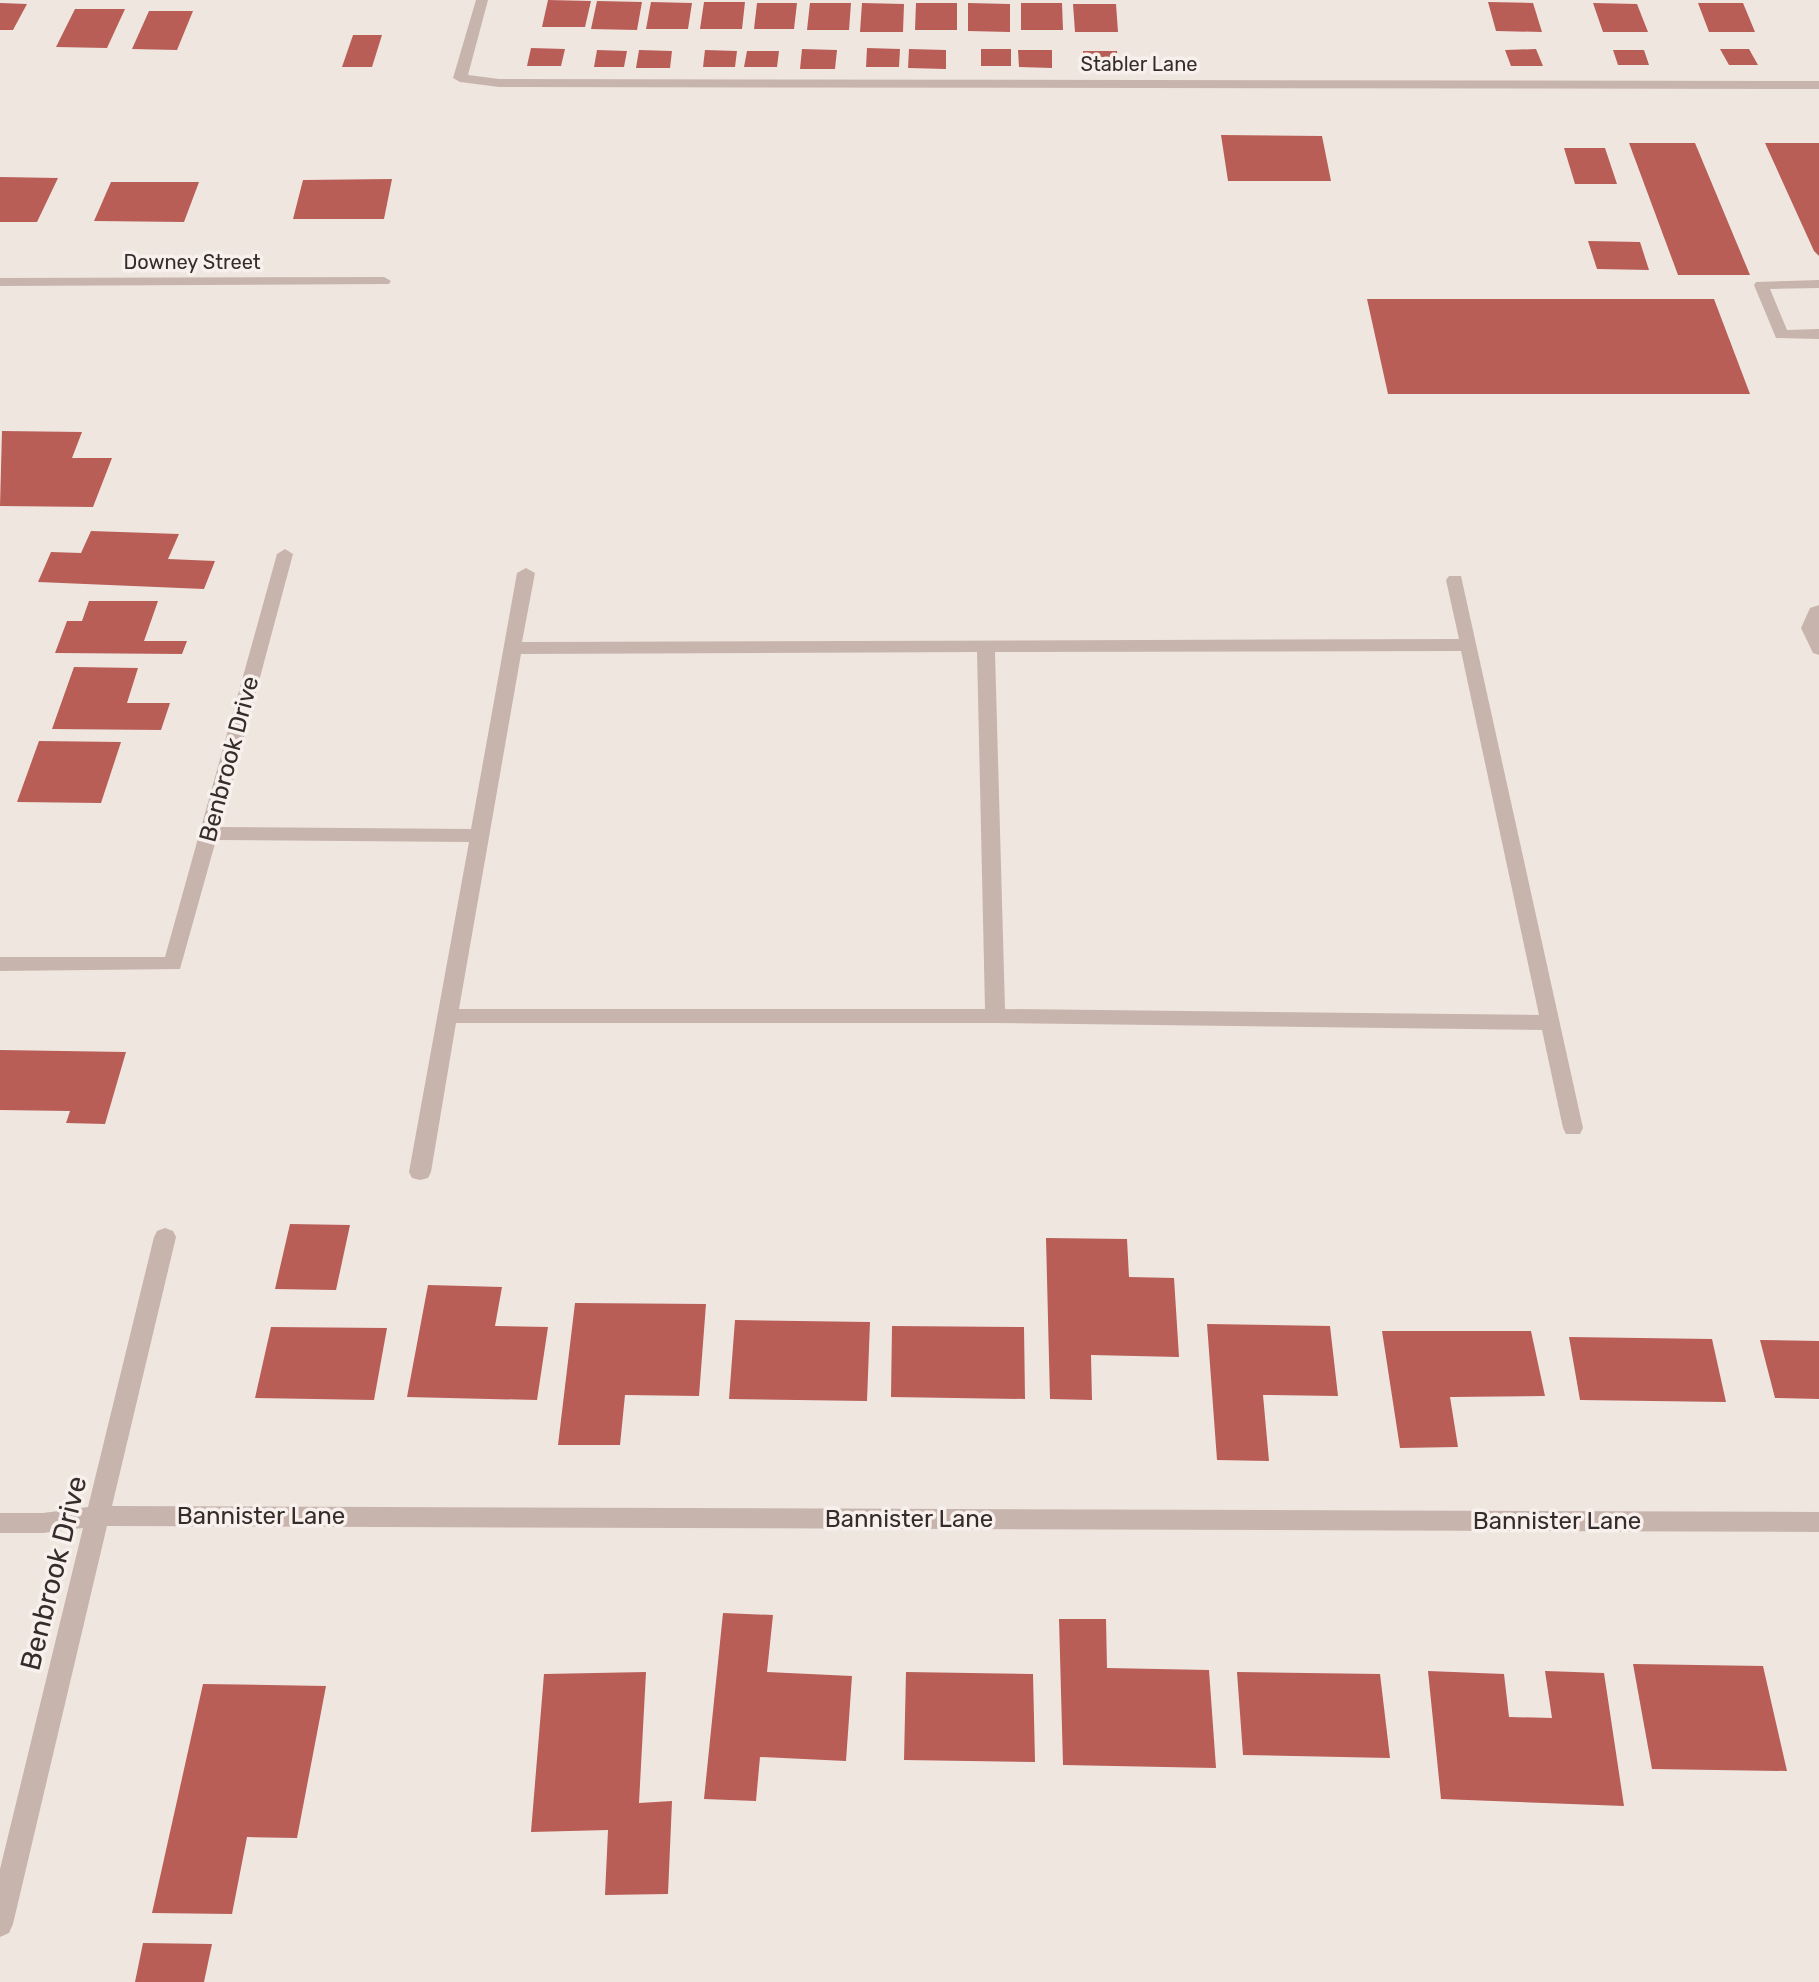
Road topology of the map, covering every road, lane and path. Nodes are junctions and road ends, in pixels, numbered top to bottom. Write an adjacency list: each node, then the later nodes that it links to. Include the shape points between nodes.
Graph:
1 (482, 0): 2 (street, Stabler Lane, via 460,78 515,83)
2 (1819, 85)
3 (384, 281): 4 (street, Downey Street)
4 (0, 282)
5 (1819, 284): 6 (street, via 1761,285 1781,335)
6 (1819, 334)
7 (285, 554): 15 (street, Benbrook Drive)
8 (526, 573): 13 (street)
9 (1455, 580): 11 (street)
10 (1819, 610): 14 (street, via 1810,628)
11 (1469, 645): 12 (street); 20 (street)
12 (986, 647): 13 (street); 19 (street)
13 (513, 648): 16 (street)
14 (1819, 649)
15 (209, 833): 16 (street); 17 (street, Benbrook Drive, via 173,964)
16 (480, 836): 18 (street)
17 (0, 964)
18 (448, 1016): 19 (street); 22 (street)
19 (995, 1016): 20 (street)
20 (1550, 1023): 21 (street)
21 (1573, 1128)
22 (420, 1172)
23 (165, 1237): 24 (street, Benbrook Drive)
24 (98, 1516): 25 (street, Bannister Lane); 26 (street, Bannister Lane); 27 (street, Benbrook Drive)
25 (1819, 1522)
26 (0, 1523)
27 (0, 1924)

